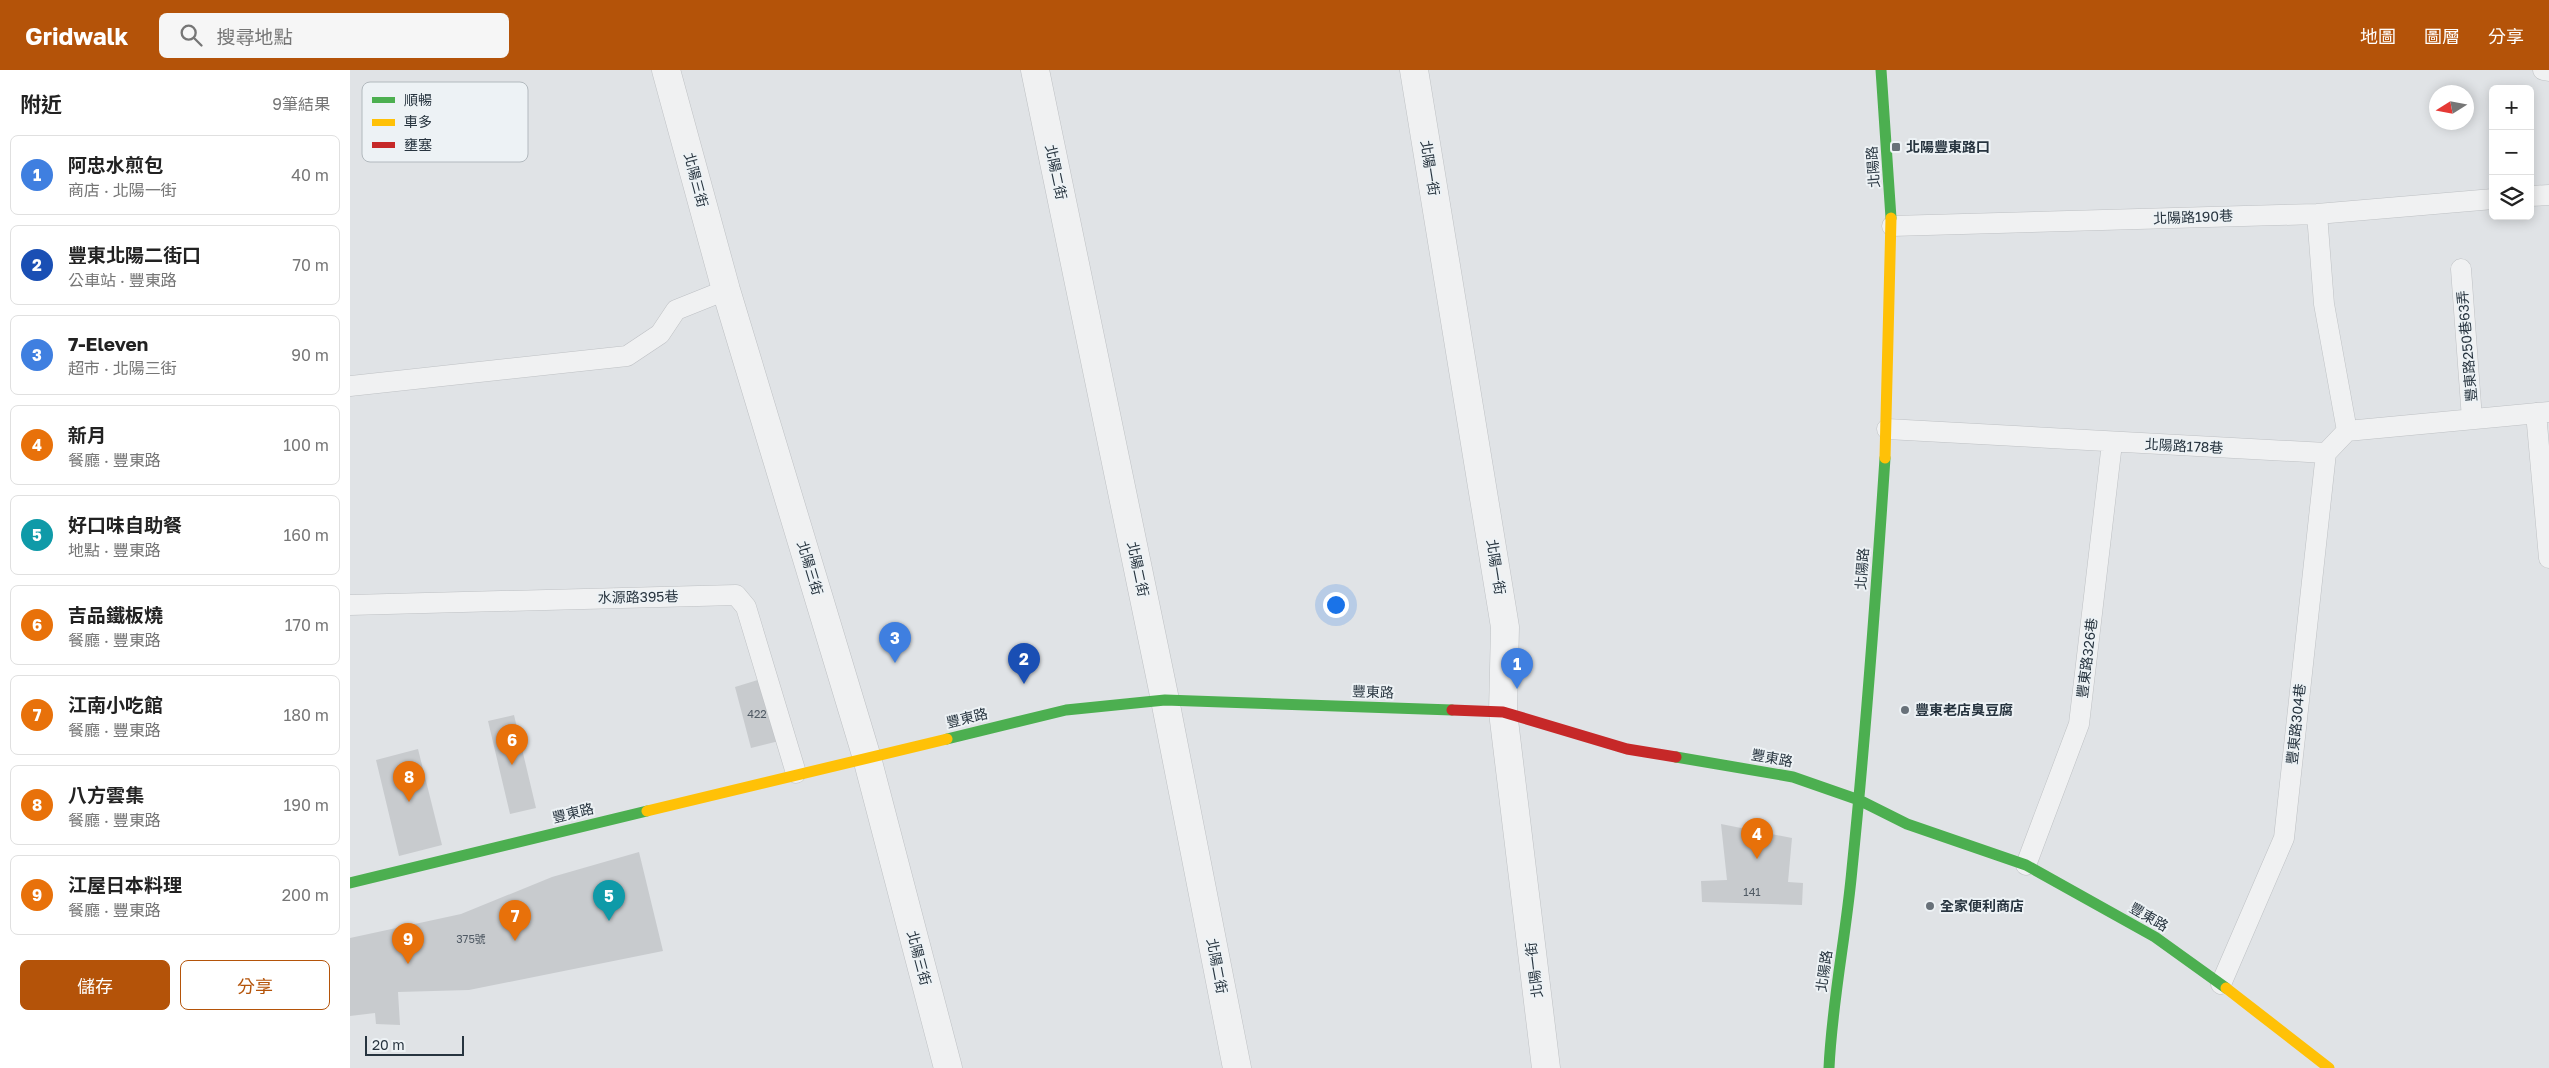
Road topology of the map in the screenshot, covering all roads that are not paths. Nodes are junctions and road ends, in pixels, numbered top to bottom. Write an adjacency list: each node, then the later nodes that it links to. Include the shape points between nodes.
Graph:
1 (666, 70): 11 (street, 北陽三街)
2 (1035, 70): 21 (street, 北陽二街)
3 (1414, 70): 22 (street, 北陽一街, via 1505,627)
4 (1881, 70): 9 (street, 北陽路)
5 (2549, 195): 6 (lane)
6 (2534, 196)
7 (2489, 199): 8 (lane, 北陽路190巷)
8 (2317, 214): 9 (lane, 北陽路190巷); 16 (lane, via 2324,304)
9 (1892, 226): 15 (street, 北陽路)
10 (2461, 269): 14 (lane, 豐東路250巷63弄)
11 (726, 290): 12 (lane, via 676,310 660,334 627,356); 23 (street, 北陽三街)
12 (350, 386)
13 (2542, 412): 14 (lane, 豐東路250巷63弄); 19 (lane, 豐東路250巷63弄)
14 (2472, 419): 16 (lane)
15 (1887, 429): 17 (lane, 北陽路178巷); 25 (street, 北陽路)
16 (2347, 431): 18 (lane)
17 (2112, 443): 18 (lane, 北陽路178巷); 26 (lane, 豐東路326巷, via 2079,724)
18 (2326, 453): 28 (lane, 豐東路304巷, via 2284,838)
19 (2548, 551)
20 (350, 605): 24 (lane, 水源路395巷, via 736,595 746,607)
21 (1165, 700): 22 (street, 豐東路); 23 (street, 豐東路, via 1066,710); 30 (street, 北陽二街)
22 (1503, 712): 25 (street, 豐東路, via 1628,750 1794,777); 31 (street, 北陽一街)
23 (867, 758): 24 (street, 豐東路); 29 (street, 北陽三街)
24 (796, 774): 27 (street, 豐東路)
25 (1859, 800): 26 (street, 豐東路, via 1907,824); 32 (street, 北陽路, via 1850,892 1831,1020)
26 (2026, 865): 28 (street, 豐東路, via 2155,936)
27 (350, 884)
28 (2221, 984): 33 (street, 豐東路)
29 (948, 1068)
30 (1237, 1068)
31 (1546, 1068)
32 (1829, 1068)
33 (2329, 1068)

